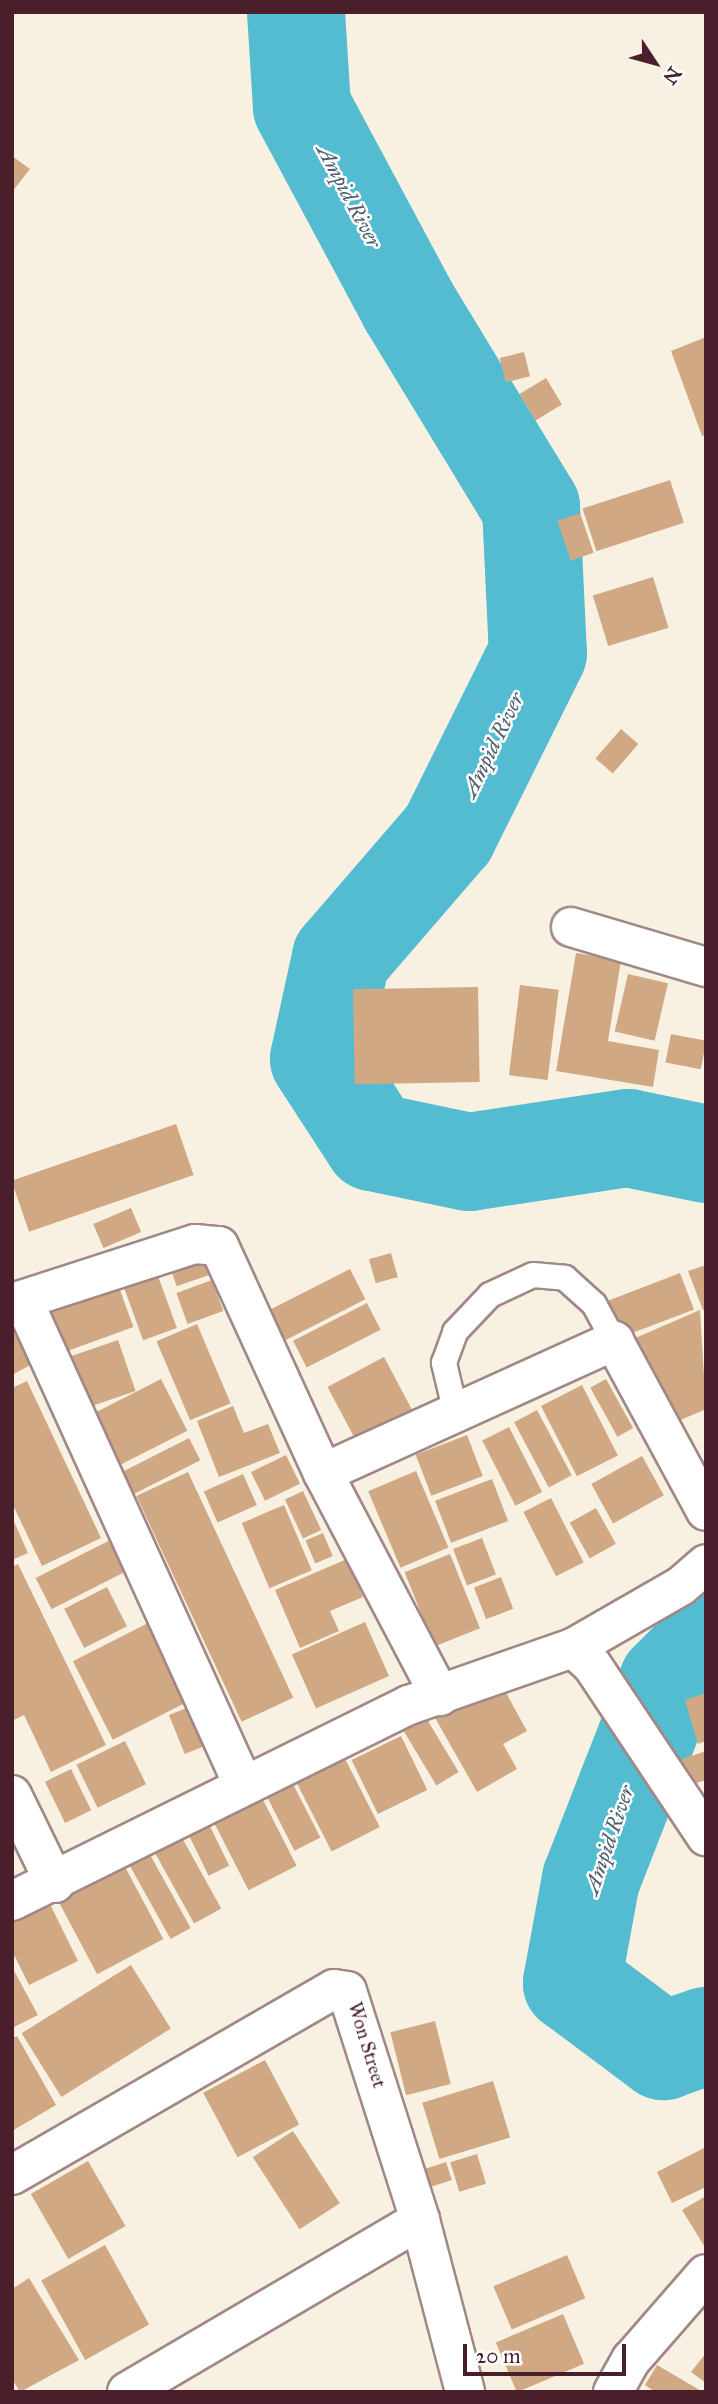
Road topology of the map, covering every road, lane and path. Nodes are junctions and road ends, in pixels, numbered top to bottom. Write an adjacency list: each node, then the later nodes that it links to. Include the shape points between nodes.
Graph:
1 (571, 927): 2 (street)
2 (706, 967)
3 (17, 1301): 6 (street, via 215,1243); 11 (street)
4 (614, 1341): 5 (street); 5 (lane, via 594,1304 565,1278 533,1275 490,1295 455,1332 444,1363); 7 (street)
5 (457, 1418): 6 (street)
6 (323, 1472): 10 (street)
7 (706, 1511)
8 (706, 1564): 9 (street, via 681,1586)
9 (573, 1648): 10 (street); 13 (street, via 618,1703)
10 (440, 1696): 11 (street)
11 (243, 1782): 14 (street)
12 (12, 1794): 14 (street)
13 (698, 1828)
14 (55, 1883): 15 (street)
15 (12, 1901)
16 (12, 2175): 17 (street, Won Street, via 341,1989 355,2000)
17 (420, 2220): 19 (street); 20 (street, Won Street)
18 (706, 2274): 21 (street, via 663,2320)
19 (127, 2392)
20 (465, 2392)
21 (613, 2392)

